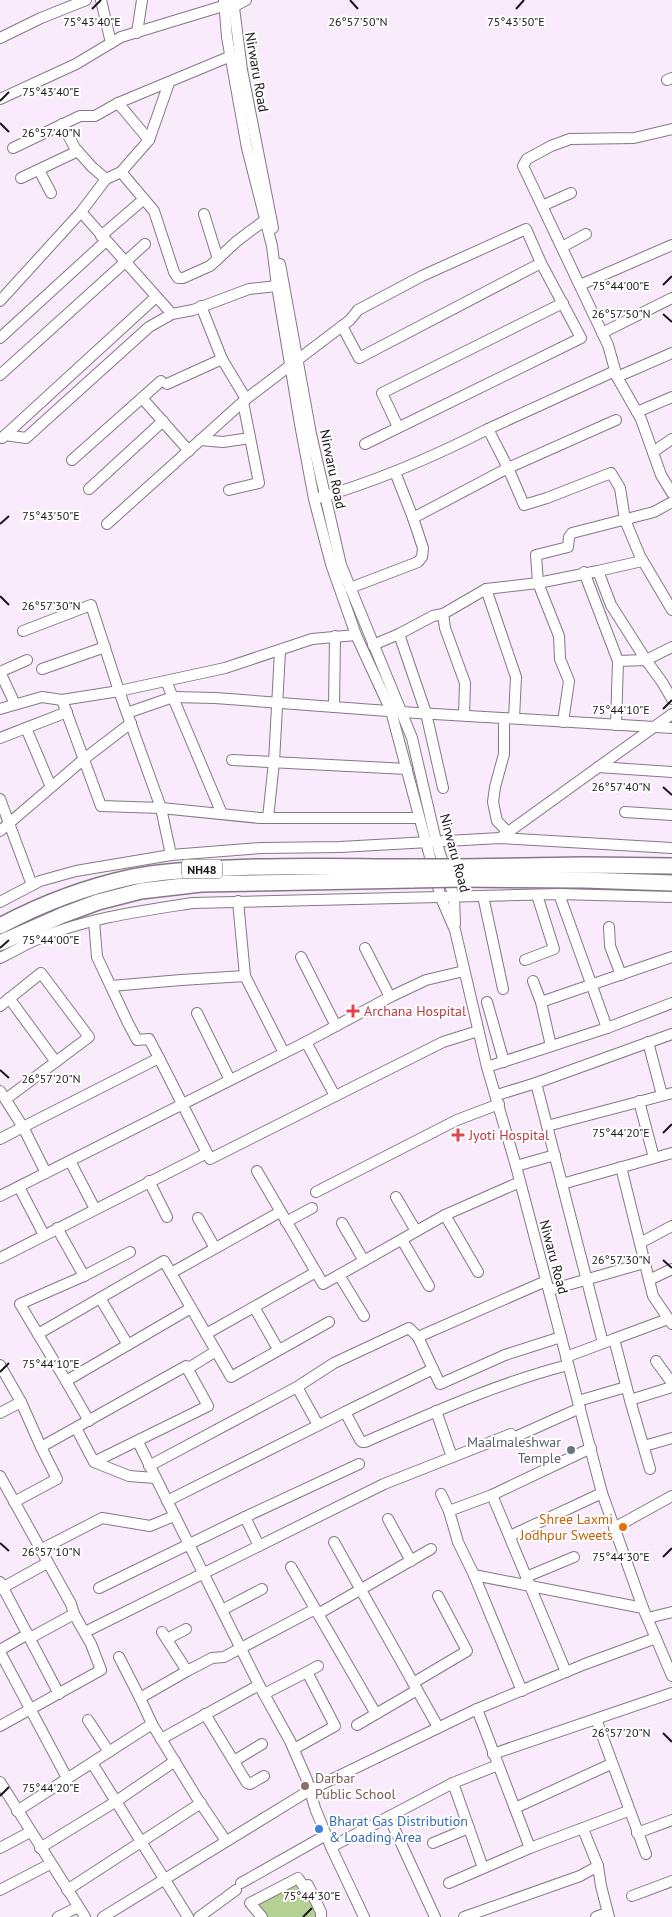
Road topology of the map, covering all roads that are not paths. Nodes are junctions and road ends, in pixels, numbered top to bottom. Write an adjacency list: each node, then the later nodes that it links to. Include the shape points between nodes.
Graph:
1 (86, 0): 7 (street)
2 (101, 0): 8 (street)
3 (142, 0): 6 (street)
4 (246, 0): 5 (street)
5 (228, 4): 6 (street); 9 (street, Nirwaru Road); 50 (street, Nirwaru Road)
6 (136, 33): 8 (street)
7 (0, 38)
8 (111, 43): 11 (street, via 76,64)
9 (231, 56): 10 (street); 28 (street, Nirwaru Road, via 247,148)
10 (169, 83): 12 (street); 15 (street)
11 (0, 99)
12 (118, 103): 13 (street, via 94,116 80,116); 15 (street)
13 (62, 124): 16 (street); 17 (street)
14 (672, 129): 25 (street, via 634,138 570,139 527,159 523,168)
15 (149, 140): 19 (street)
16 (13, 148)
17 (78, 151): 18 (street); 21 (street)
18 (39, 170): 20 (street); 22 (street)
19 (122, 172): 21 (street); 24 (street)
20 (21, 178)
21 (106, 179): 26 (street)
22 (51, 193)
23 (571, 193): 25 (street)
24 (144, 199): 30 (street); 34 (street, via 154,211 178,278 210,266)
25 (542, 206): 33 (street)
26 (81, 212): 30 (street); 41 (street)
27 (204, 214): 34 (street)
28 (265, 220): 34 (street); 38 (street, Nirwaru Road, via 272,246)
29 (586, 234): 33 (street)
30 (103, 239): 35 (street); 47 (street)
31 (145, 244): 35 (street)
32 (672, 245): 37 (street)
33 (562, 247): 37 (street)
34 (218, 259)
35 (126, 263): 39 (street); 53 (street)
36 (541, 263): 42 (street); 45 (street, via 359,358); 45 (street, via 526,229 422,276 358,310)
37 (580, 285): 46 (street)
38 (276, 286): 43 (street, via 249,289); 51 (street, Nirwaru Road)
39 (156, 297): 44 (street); 54 (street)
40 (672, 298): 46 (street)
41 (0, 301)
42 (563, 303): 62 (street, via 382,393); 62 (street, via 581,338)
43 (202, 306): 44 (street); 49 (street)
44 (172, 314): 58 (street, via 149,327)
45 (342, 326): 50 (street)
46 (602, 333): 52 (street)
47 (0, 338)
48 (672, 353): 52 (street)
49 (222, 358): 56 (street, via 164,382); 57 (street)
50 (298, 360): 51 (street); 77 (street, Nirwaru Road)
51 (290, 367): 57 (street); 77 (street, Nirwaru Road)
52 (616, 374): 59 (street); 63 (street)
53 (0, 375)
54 (57, 388): 58 (street); 64 (street)
55 (672, 397): 59 (street)
56 (142, 398): 61 (street); 71 (street)
57 (244, 400): 65 (street); 67 (street)
58 (63, 404): 64 (street, via 26,438)
59 (637, 412): 70 (street)
60 (616, 420): 72 (street)
61 (163, 422): 69 (street); 74 (street)
62 (398, 427): 68 (street)
63 (488, 429): 72 (street); 73 (street)
64 (2, 438)
65 (250, 438): 67 (street, via 223,442); 75 (street, via 259,483)
66 (672, 439): 70 (street)
67 (200, 440): 69 (street)
68 (364, 444)
69 (188, 451): 81 (street)
70 (653, 452): 76 (street)
71 (72, 460)
72 (508, 468): 79 (street); 80 (street, via 524,504 611,473 620,488)
73 (395, 472): 77 (street); 79 (street)
74 (89, 489)
75 (229, 490)
76 (672, 493)
77 (319, 498): 86 (street, Nirwaru Road); 92 (street, Nirwaru Road, via 331,564)
78 (672, 502): 80 (street, via 654,512)
79 (413, 518): 86 (street, via 423,548 418,562)
80 (625, 520): 82 (street); 85 (street, via 572,533 568,547 538,553 535,558)
81 (107, 524)
82 (642, 560): 83 (street); 88 (street)
83 (598, 571): 84 (street); 99 (street, via 611,605)
84 (584, 572): 85 (street); 100 (street)
85 (538, 583): 87 (street); 118 (street, via 560,636 560,659 569,681)
86 (350, 588): 94 (street, Nirwaru Road)
87 (486, 588): 89 (street); 117 (street, via 516,677)
88 (672, 610)
89 (443, 614): 91 (street); 116 (street, via 465,684)
90 (23, 631): 95 (street, via 91,605)
91 (399, 634): 94 (street); 114 (street)
92 (356, 635): 93 (street); 111 (street, Nirwaru Road)
93 (335, 636): 97 (street); 109 (street)
94 (373, 645): 111 (street, Nirwaru Road)
95 (105, 647): 101 (street); 103 (street)
96 (672, 647): 99 (street)
97 (280, 651): 102 (street); 107 (street)
98 (27, 660): 108 (street, via 0,672)
99 (646, 660): 100 (street); 105 (street)
100 (618, 661): 120 (street)
101 (42, 669)
102 (166, 681): 103 (street); 104 (street)
103 (119, 691): 106 (street); 113 (street)
104 (173, 697): 107 (street); 113 (street); 136 (street)
105 (672, 699)
106 (62, 700): 108 (street, via 42,697); 112 (street)
107 (277, 702): 109 (street); 127 (street)
108 (15, 704): 110 (street)
109 (334, 706): 111 (street)
110 (0, 709)
111 (396, 711): 114 (street); 129 (street, Nirwaru Road); 144 (street, Nirwaru Road, via 412,738)
112 (66, 712): 122 (street); 125 (street)
113 (127, 713): 119 (street)
114 (426, 713): 116 (street); 132 (street)
115 (672, 714): 121 (street)
116 (464, 715): 117 (street)
117 (509, 718): 118 (street); 142 (street, via 493,802)
118 (563, 722): 120 (street)
119 (131, 724): 125 (street); 134 (street)
120 (616, 725): 121 (street)
121 (654, 727): 123 (street); 128 (street)
122 (26, 728): 124 (street); 131 (street)
123 (672, 728)
124 (0, 738)
125 (84, 759): 131 (street); 134 (street, via 101,806)
126 (232, 760): 127 (street)
127 (274, 762): 129 (street); 138 (street)
128 (598, 767): 130 (street); 142 (street)
129 (407, 769): 139 (street, Nirwaru Road)
130 (672, 772)
131 (51, 787): 140 (street)
132 (443, 788)
133 (0, 799): 140 (street)
134 (161, 808): 136 (street); 146 (street)
135 (625, 812): 137 (street)
136 (222, 814): 138 (street)
137 (672, 815)
138 (268, 818): 139 (street)
139 (419, 818): 143 (street, Nirwaru Road)
140 (10, 822): 141 (street); 151 (street)
141 (0, 831)
142 (504, 835): 144 (street); 145 (street)
143 (425, 841): 144 (street); 146 (street); 157 (street, Niwaru Road)
144 (436, 841): 155 (street, Nirwaru Road)
145 (672, 848)
146 (172, 854): 151 (street, via 76,871)
147 (672, 866): 149 (highway, NH48, via 583,865)
148 (412, 873): 149 (highway, NH48, bridge); 161 (highway, NH48, via 250,867 179,871 96,886); 164 (highway, NH48, via 201,884 141,891 63,914)
149 (460, 873): 150 (highway, NH48)
150 (672, 883)
151 (32, 885): 159 (street)
152 (559, 894): 153 (street); 156 (street); 174 (street)
153 (537, 895): 154 (street); 169 (street, via 554,949)
154 (483, 896): 155 (street); 176 (street)
155 (454, 897): 157 (street); 163 (street, Nirwaru Road)
156 (672, 897)
157 (441, 898): 158 (street); 163 (street, Niwaru Road)
158 (238, 901): 160 (street, via 193,903); 172 (street)
159 (0, 902)
160 (94, 921): 168 (street, via 38,939); 175 (street, via 97,957)
161 (0, 926)
162 (609, 927): 171 (street, via 610,946)
163 (455, 930): 170 (street, Niwaru Road)
164 (0, 943)
165 (365, 948): 177 (street)
166 (300, 956): 184 (street)
167 (672, 957): 171 (street)
168 (0, 958)
169 (525, 960)
170 (464, 971): 177 (street, via 426,980); 186 (street, Niwaru Road)
171 (621, 975): 174 (street)
172 (245, 976): 175 (street); 191 (street)
173 (533, 981): 180 (street)
174 (593, 985): 180 (street); 185 (street)
175 (111, 986): 192 (street, via 137,1040 149,1039)
176 (503, 989)
177 (390, 997): 184 (street)
178 (9, 998): 182 (street); 193 (street); 193 (street, via 41,973 84,1030 89,1038)
179 (487, 1002): 194 (street)
180 (541, 1002): 190 (street)
181 (672, 1003): 185 (street)
182 (0, 1006)
183 (197, 1013): 196 (street)
184 (336, 1026): 188 (street)
185 (607, 1028): 190 (street)
186 (478, 1031): 195 (street, Niwaru Road); 200 (street, via 443,1042)
187 (672, 1034): 189 (street)
188 (306, 1042): 191 (street); 200 (street)
189 (648, 1042): 197 (street); 198 (street)
190 (551, 1046): 194 (street)
191 (284, 1053): 196 (street)
192 (159, 1058): 203 (street); 205 (street)
193 (56, 1062): 199 (street)
194 (504, 1062): 195 (street)
195 (487, 1067): 201 (street, Niwaru Road)
196 (230, 1080): 203 (street)
197 (536, 1083): 201 (street); 204 (street)
198 (667, 1094): 202 (street)
199 (3, 1096): 205 (street)
200 (335, 1096): 207 (street, via 210,1159)
201 (498, 1100): 212 (street, Niwaru Road); 220 (street)
202 (639, 1101): 204 (street); 210 (street)
203 (182, 1104): 207 (street); 211 (street)
204 (547, 1126): 208 (street)
205 (23, 1128): 206 (street); 215 (street)
206 (0, 1140)
207 (207, 1153): 216 (street)
208 (554, 1155): 212 (street); 218 (street)
209 (671, 1157): 210 (street)
210 (654, 1158): 213 (street)
211 (70, 1161): 215 (street); 224 (street)
212 (516, 1166): 217 (street, Niwaru Road)
213 (621, 1167): 218 (street); 236 (street)
214 (257, 1171): 225 (street)
215 (46, 1173): 219 (street)
216 (149, 1181): 224 (street); 227 (street)
217 (520, 1182): 226 (street); 251 (street, Niwaru Road)
218 (562, 1184): 248 (street)
219 (19, 1186): 221 (street); 234 (street)
220 (316, 1192)
221 (0, 1196)
222 (396, 1197): 233 (street)
223 (312, 1208): 229 (street)
224 (95, 1209): 232 (street)
225 (280, 1212): 229 (street); 237 (street)
226 (445, 1215): 233 (street); 244 (street)
227 (167, 1217)
228 (198, 1218): 237 (street)
229 (286, 1222): 243 (street)
230 (342, 1223): 240 (street)
231 (672, 1226): 236 (street)
232 (57, 1228): 234 (street); 247 (street)
233 (416, 1231): 235 (street)
234 (44, 1235): 239 (street)
235 (402, 1240): 240 (street); 250 (street)
236 (640, 1243): 241 (street)
237 (214, 1248): 245 (street)
238 (130, 1252): 247 (street)
239 (0, 1258)
240 (364, 1261): 246 (street)
241 (644, 1263): 248 (street); 249 (street)
242 (672, 1269): 249 (street)
243 (316, 1272): 246 (street, via 322,1284); 253 (street)
244 (478, 1272)
245 (170, 1273): 252 (street, via 164,1261); 254 (street)
246 (339, 1275): 255 (street)
247 (84, 1276): 258 (street, via 20,1304)
248 (586, 1279): 251 (street); 263 (street)
249 (649, 1280): 257 (street, via 653,1296)
250 (429, 1286)
251 (548, 1286): 260 (street); 261 (street, Niwaru Road)
252 (100, 1298): 258 (street); 264 (street)
253 (254, 1307): 259 (street); 265 (street)
254 (191, 1308): 259 (street); 264 (street)
255 (364, 1316)
256 (330, 1322): 265 (street)
257 (670, 1322): 262 (street)
258 (38, 1334): 272 (street)
259 (206, 1334): 266 (street)
260 (418, 1337): 271 (street); 274 (street, via 410,1328 334,1363)
261 (561, 1337): 267 (street, Niwaru Road); 271 (street, via 506,1355 440,1384)
262 (614, 1339): 263 (street); 275 (street)
263 (603, 1343): 267 (street)
264 (128, 1345): 272 (street)
265 (278, 1349): 266 (street, via 233,1381)
266 (216, 1351): 270 (street)
267 (567, 1361): 278 (street, Niwaru Road); 279 (street)
268 (656, 1361): 273 (street)
269 (0, 1366): 277 (street)
270 (187, 1369): 282 (street, via 186,1366); 286 (street, via 208,1406)
271 (433, 1369): 280 (street)
272 (66, 1382): 282 (street)
273 (672, 1385): 276 (street)
274 (297, 1387): 283 (street); 293 (street)
275 (626, 1387): 276 (street); 278 (street)
276 (630, 1400): 287 (street)
277 (21, 1402): 281 (street); 288 (street)
278 (579, 1404): 289 (street, Niwaru Road); 290 (street, via 513,1438 511,1434)
279 (436, 1411): 280 (street, via 362,1442); 290 (street)
280 (344, 1412): 283 (street)
281 (0, 1413)
282 (89, 1421): 284 (street)
283 (318, 1425): 301 (street)
284 (76, 1428): 288 (street); 291 (street)
285 (672, 1438): 287 (street)
286 (138, 1442): 291 (street); 293 (street)
287 (644, 1446): 294 (street)
288 (41, 1447): 302 (street, via 57,1479)
289 (591, 1448): 297 (street, Niwaru Road); 299 (street)
290 (452, 1457): 311 (street, via 384,1484)
291 (94, 1462): 296 (street, via 129,1476)
292 (359, 1464): 305 (street)
293 (149, 1466): 296 (street)
294 (650, 1469)
295 (0, 1476): 302 (street)
296 (155, 1478): 301 (street)
297 (602, 1493): 307 (street, Niwaru Road); 308 (street)
298 (441, 1494): 303 (street)
299 (492, 1495): 303 (street); 308 (street)
300 (672, 1496): 307 (street)
301 (167, 1501): 304 (street)
302 (14, 1502): 313 (street)
303 (449, 1511): 319 (street, via 458,1542)
304 (174, 1516): 310 (street); 313 (street, via 150,1526 102,1518)
305 (244, 1517): 310 (street); 311 (street)
306 (388, 1519): 315 (street)
307 (614, 1528): 329 (street, Niwaru Road)
308 (510, 1536): 320 (street)
309 (334, 1542): 324 (street)
310 (189, 1545): 318 (street); 322 (street)
311 (259, 1546): 318 (street)
312 (432, 1549): 315 (street)
313 (40, 1550): 316 (street)
314 (574, 1557): 320 (street)
315 (411, 1561): 324 (street)
316 (47, 1564): 321 (street); 330 (street, via 72,1604)
317 (291, 1567): 327 (street)
318 (203, 1574): 326 (street); 332 (street)
319 (474, 1575): 320 (street); 345 (street)
320 (528, 1582): 329 (street); 341 (street)
321 (1, 1586): 333 (street)
322 (99, 1588)
323 (262, 1590): 326 (street)
324 (360, 1590): 327 (street); 343 (street)
325 (438, 1596): 343 (street, via 466,1651)
326 (222, 1610): 335 (street)
327 (316, 1611): 335 (street); 352 (street)
328 (672, 1612): 329 (street)
329 (646, 1613): 334 (street, Niwaru Road)
330 (74, 1614): 332 (street); 333 (street)
331 (186, 1629): 339 (street, via 165,1635)
332 (84, 1632): 347 (street, via 100,1670)
333 (29, 1636): 336 (street); 347 (street)
334 (656, 1638): 341 (street); 342 (street, Niwaru Road)
335 (241, 1648): 339 (street); 344 (street)
336 (0, 1651): 349 (street)
337 (119, 1657): 348 (street)
338 (318, 1666): 340 (street)
339 (187, 1671): 348 (street)
340 (307, 1672): 344 (street); 361 (street, via 335,1726)
341 (566, 1672): 345 (street)
342 (672, 1676)
343 (415, 1687): 352 (street); 358 (street)
344 (261, 1690): 351 (street); 361 (street)
345 (522, 1691): 350 (street)
346 (672, 1693): 353 (street)
347 (59, 1694): 349 (street)
348 (140, 1698): 355 (street)
349 (29, 1710): 357 (street); 370 (street)
350 (477, 1710): 358 (street); 363 (street)
351 (205, 1714): 359 (street); 365 (street)
352 (376, 1714): 356 (street)
353 (596, 1719): 363 (street); 367 (street)
354 (88, 1720): 362 (street)
355 (152, 1724): 359 (street); 362 (street)
356 (357, 1725)
357 (0, 1726)
358 (438, 1727): 373 (street)
359 (161, 1739): 364 (street)
360 (262, 1744): 365 (street)
361 (294, 1749): 373 (street)
362 (109, 1752): 366 (street)
363 (493, 1754): 368 (street)
364 (175, 1761): 374 (street); 375 (street)
365 (234, 1761): 369 (street, via 249,1784)
366 (92, 1763): 370 (street); 374 (street)
367 (612, 1764): 376 (street); 378 (street)
368 (498, 1766): 372 (street); 376 (street)
369 (264, 1776)
370 (67, 1778): 377 (street)
371 (0, 1782): 377 (street)
372 (453, 1783): 379 (street); 381 (street)
373 (310, 1790): 385 (street); 386 (street)
374 (115, 1802): 387 (street); 391 (street)
375 (201, 1803): 386 (street); 387 (street)
376 (516, 1808): 392 (street)
377 (17, 1811): 383 (street)
378 (628, 1811): 382 (street); 384 (street)
379 (389, 1817): 389 (street); 413 (street)
380 (672, 1820): 384 (street)
381 (469, 1828): 388 (street); 396 (street)
382 (583, 1829): 392 (street); 395 (street)
383 (30, 1832): 390 (street); 391 (street)
384 (637, 1833): 393 (street)
385 (326, 1835): 389 (street); 409 (street, via 239,1887)
386 (226, 1841): 397 (street)
387 (142, 1843): 397 (street); 401 (street)
388 (433, 1843)
389 (331, 1847): 412 (street)
390 (0, 1848)
391 (40, 1848): 394 (street)
392 (530, 1848): 396 (street)
393 (646, 1854)
394 (50, 1864): 400 (street); 401 (street)
395 (598, 1866): 404 (street); 414 (street, via 580,1876)
396 (483, 1868): 399 (street)
397 (165, 1879): 407 (street); 408 (street)
398 (672, 1881): 402 (street)
399 (449, 1883)
400 (0, 1890)
401 (67, 1890): 403 (street)
402 (632, 1896)
403 (78, 1907): 405 (street); 406 (street)
404 (608, 1915): 415 (street)
405 (58, 1917)
406 (85, 1917)
407 (103, 1917)
408 (188, 1917)
409 (199, 1917)
410 (262, 1917): 411 (street, via 250,1903 298,1878 304,1887 308,1886 322,1912)
411 (321, 1917)
412 (364, 1917)
413 (435, 1917)
414 (464, 1917)
415 (596, 1917)

